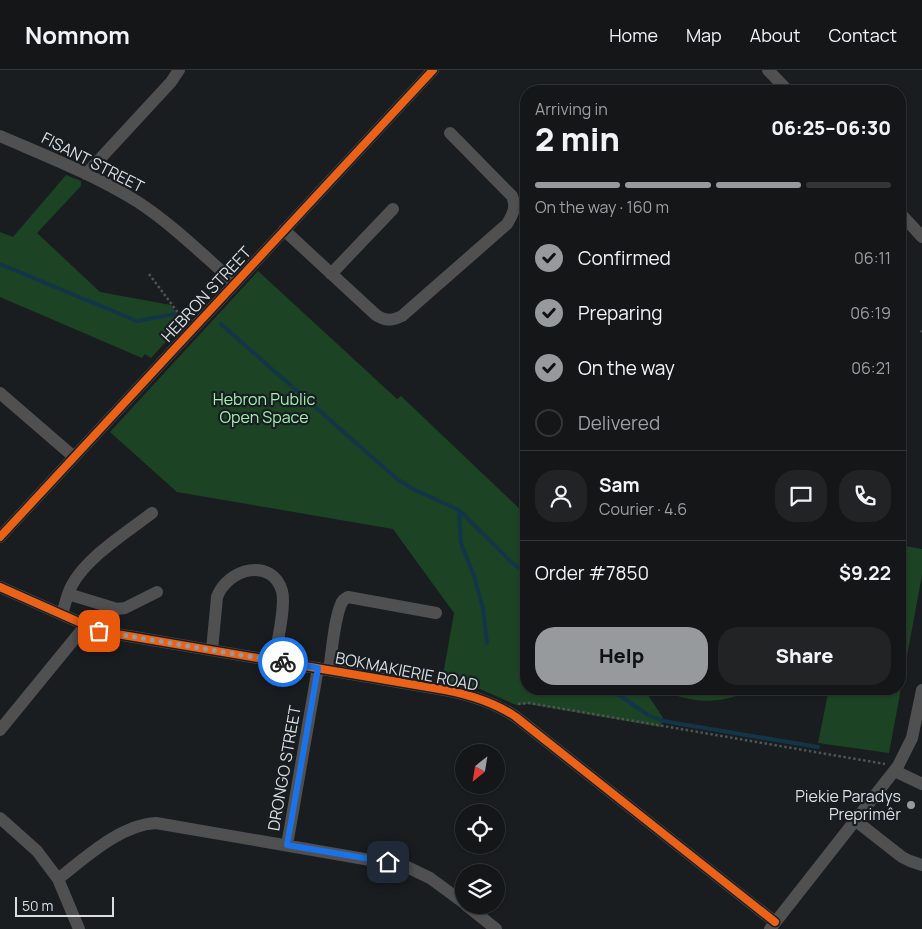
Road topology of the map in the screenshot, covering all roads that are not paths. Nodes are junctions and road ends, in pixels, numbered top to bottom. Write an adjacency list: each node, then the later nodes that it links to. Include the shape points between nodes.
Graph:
1 (179, 70): 7 (street)
2 (433, 70): 10 (street, HEBRON STREET)
3 (768, 70): 4 (street)
4 (782, 85)
5 (450, 133): 12 (street, via 512,196 514,209 507,224 395,320 376,315)
6 (0, 136): 7 (street, FISANT STREET)
7 (86, 174): 13 (street, FISANT STREET, via 152,212)
8 (392, 209): 12 (street)
9 (906, 220): 11 (street)
10 (284, 230): 12 (street); 13 (street, HEBRON STREET)
11 (922, 237)
12 (331, 274)
13 (235, 283): 15 (street, HEBRON STREET)
14 (0, 393): 15 (street)
15 (74, 457): 17 (street, HEBRON STREET)
16 (152, 514): 20 (street, via 104,548 77,577)
17 (0, 537)
18 (0, 587): 22 (street, BOKMAKIERIE ROAD)
19 (157, 592): 20 (street, via 126,608 117,609)
20 (68, 594): 22 (street)
21 (436, 613): 26 (street, DRONGO STREET, via 348,597 344,599)
22 (62, 614): 23 (street, BOKMAKIERIE ROAD)
23 (85, 626): 24 (street, BOKMAKIERIE ROAD); 28 (street)
24 (212, 650): 25 (street, BOKMAKIERIE ROAD); 25 (street, via 220,591 231,577 255,570 272,577 282,591)
25 (274, 661): 26 (street, BOKMAKIERIE ROAD)
26 (323, 669): 33 (street, DRONGO STREET); 38 (street, BOKMAKIERIE ROAD, via 467,694 507,711)
27 (922, 690): 29 (street, via 912,738)
28 (0, 730)
29 (896, 768): 30 (street); 32 (street)
30 (922, 784)
31 (0, 818): 35 (street, via 33,847)
32 (856, 821): 34 (street, via 902,857); 38 (street)
33 (287, 845): 35 (street, via 164,823 147,823 124,830); 36 (street, via 405,866 430,878)
34 (922, 865)
35 (58, 878): 39 (street)
36 (455, 897)
37 (477, 914): 40 (street)
38 (773, 926)
39 (79, 929)
40 (496, 929)

